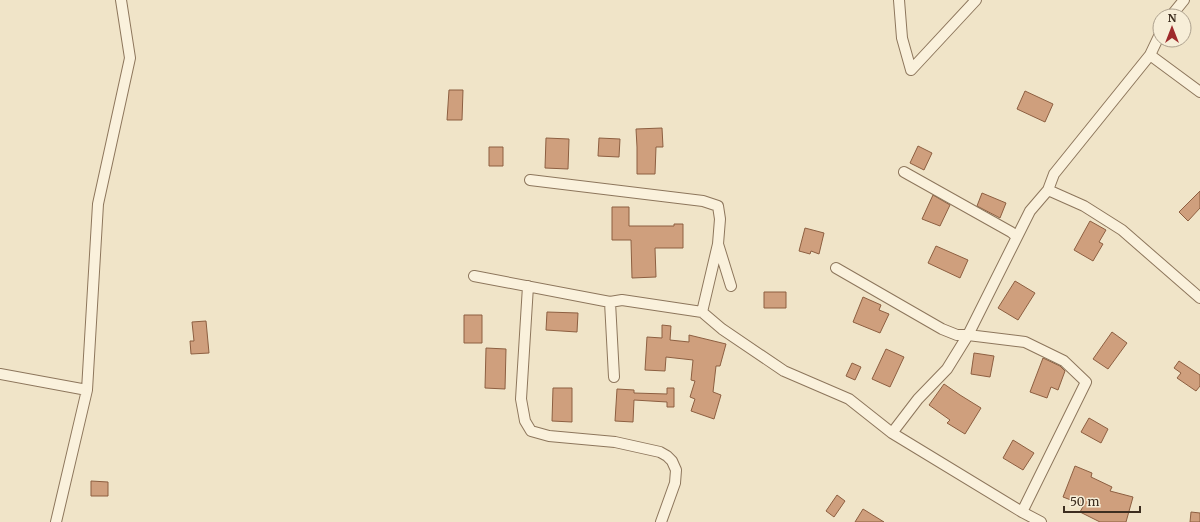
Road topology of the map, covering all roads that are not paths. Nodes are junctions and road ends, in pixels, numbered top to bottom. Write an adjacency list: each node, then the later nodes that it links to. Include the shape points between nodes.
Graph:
1 (121, 0): 24 (street, via 130,58 98,204)
2 (899, 0): 3 (street, via 902,38 911,70)
3 (976, 0)
4 (1184, 0): 5 (street)
5 (1178, 8)
6 (1153, 48): 7 (street)
7 (1150, 55): 8 (street); 11 (street, via 1054,174)
8 (1200, 92)
9 (904, 172): 12 (street)
10 (530, 180): 13 (street, via 703,201 718,206)
11 (1048, 190): 12 (street, via 1030,211); 18 (street, via 1084,206 1122,230)
12 (1017, 237): 21 (street)
13 (718, 244): 17 (street); 20 (street)
14 (836, 268): 21 (street, via 942,329 957,335)
15 (474, 276): 16 (street)
16 (528, 286): 19 (street); 28 (street, via 521,399 525,421 531,430 549,436 615,442 660,452 667,456 676,470 675,483)
17 (731, 286)
18 (1200, 298)
19 (610, 302): 20 (street, via 622,300); 23 (street)
20 (702, 312): 25 (street, via 722,329 784,371 849,399)
21 (968, 335): 25 (street, via 947,369 918,399); 26 (street, via 1025,342 1064,361 1086,382)
22 (0, 374): 24 (street)
23 (614, 377)
24 (87, 390): 27 (street)
25 (892, 433): 26 (street)
26 (1022, 512): 29 (street)
27 (56, 522)
28 (661, 522)
29 (1041, 522)

